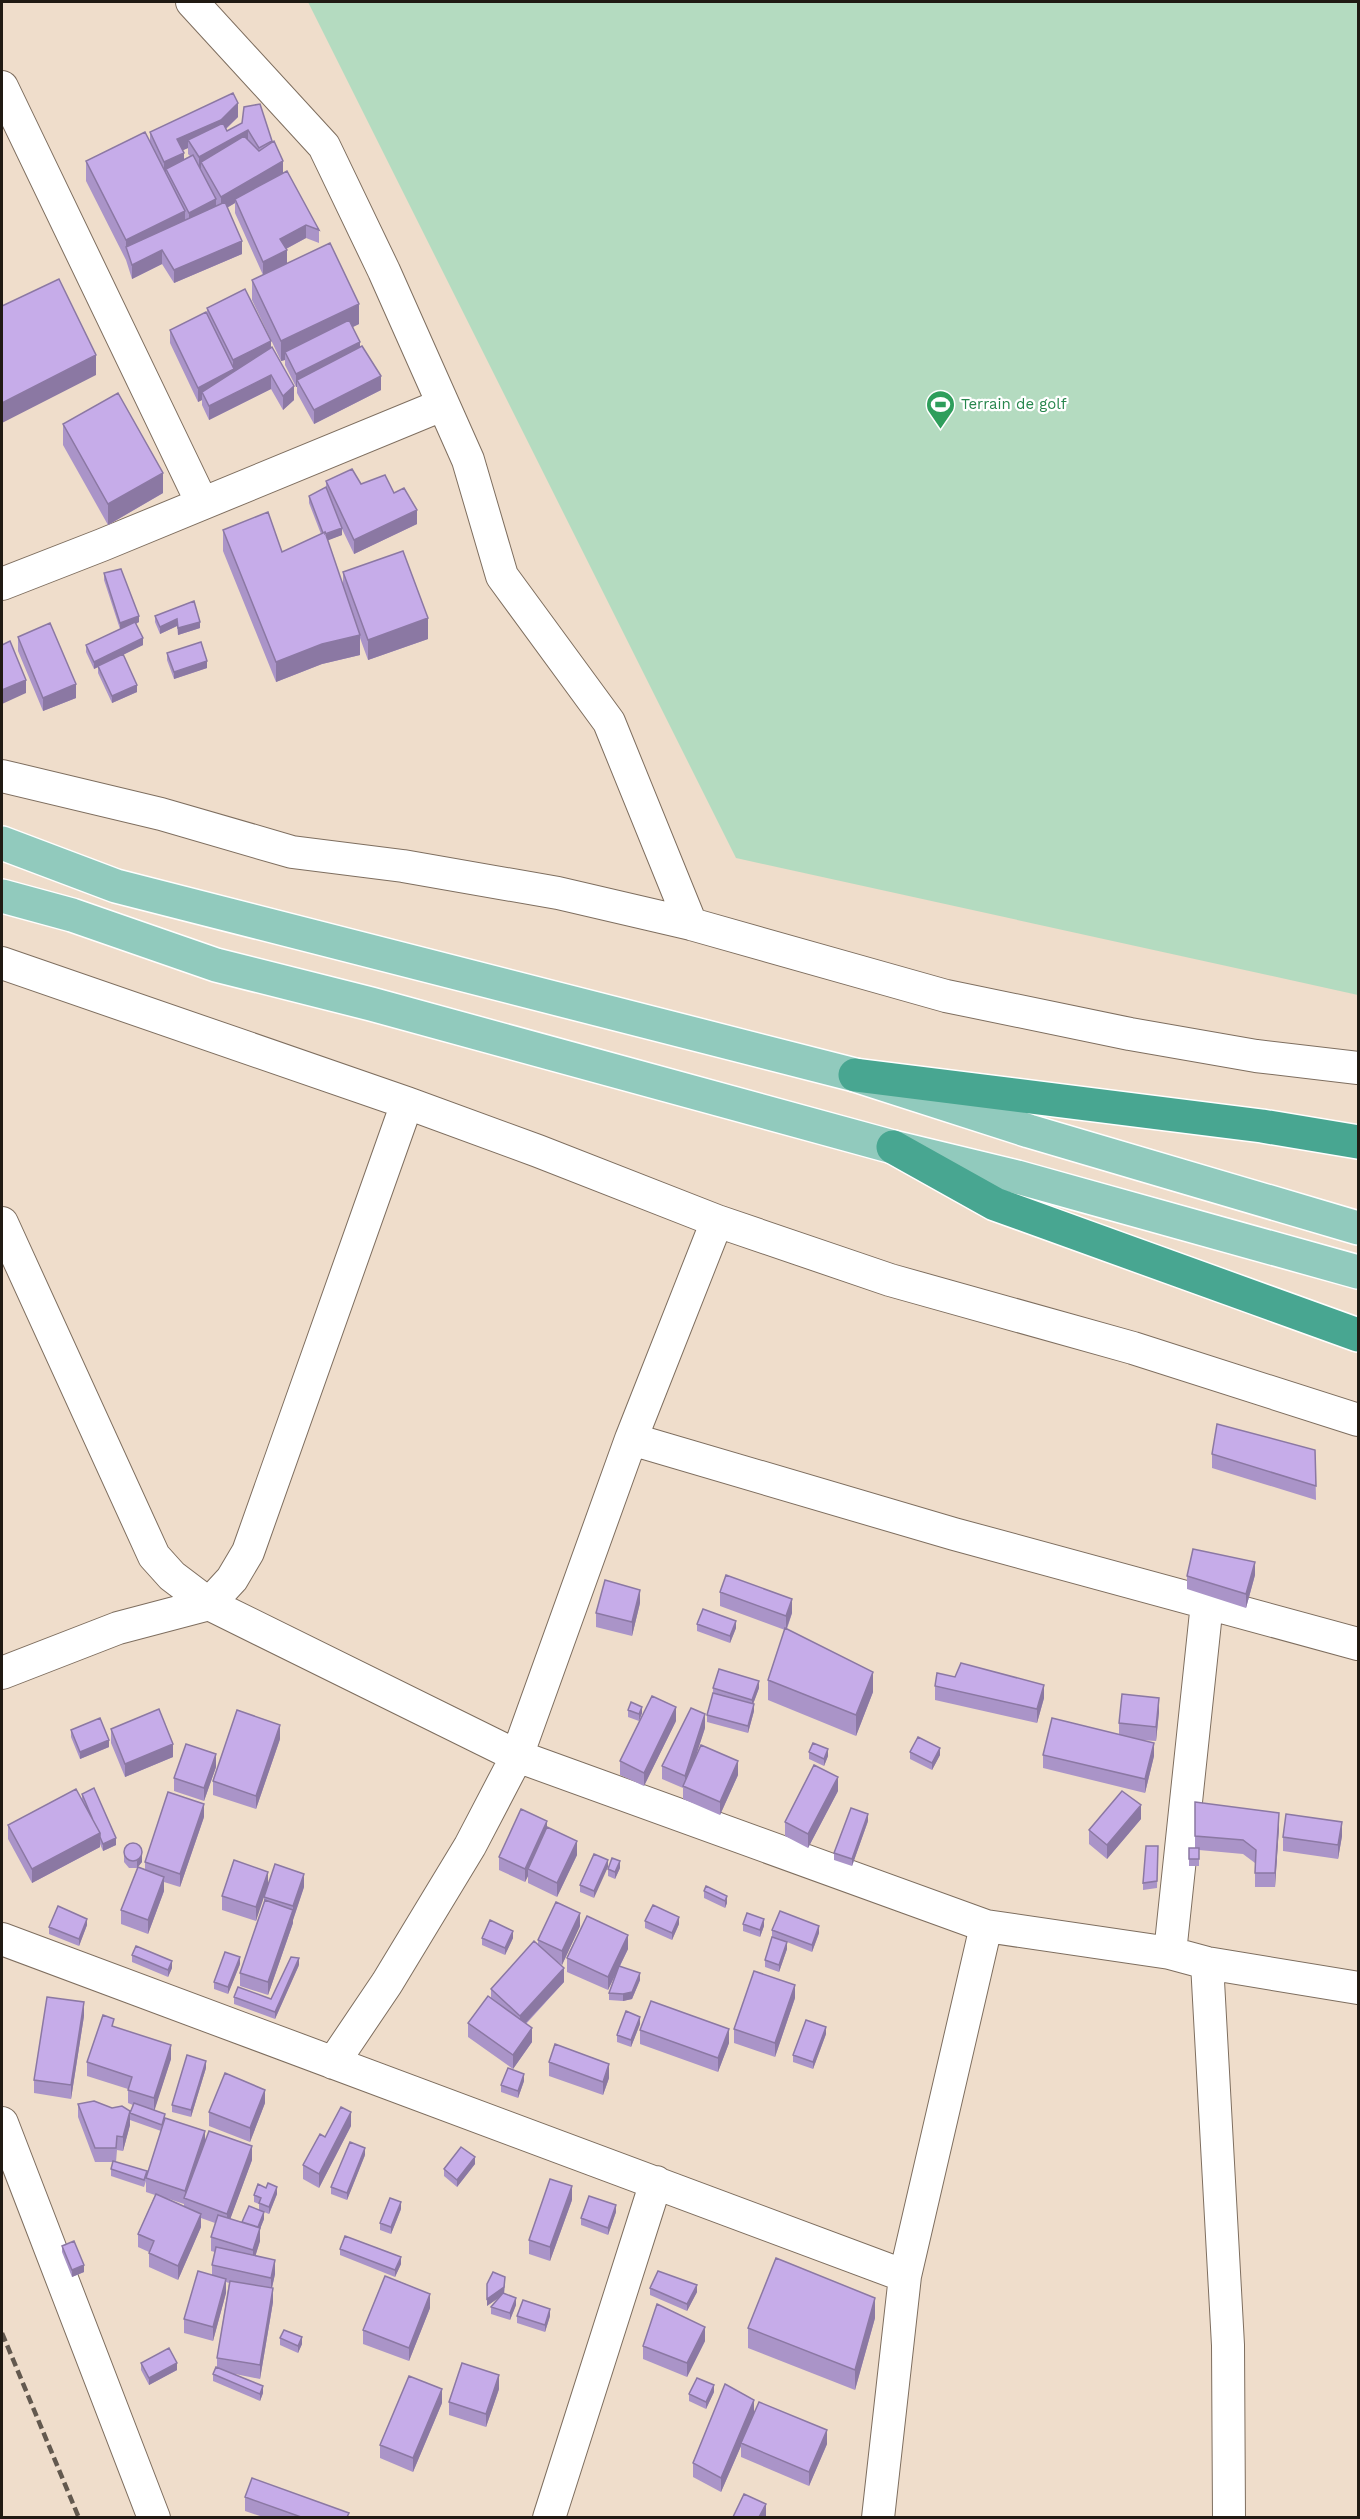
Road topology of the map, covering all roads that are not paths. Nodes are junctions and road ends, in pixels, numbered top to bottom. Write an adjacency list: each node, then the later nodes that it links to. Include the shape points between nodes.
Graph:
1 (192, 2): 3 (street, via 324,146)
2 (2, 87): 4 (street)
3 (442, 405): 4 (street); 10 (street, via 468,460 502,576 609,722)
4 (202, 503): 5 (street)
5 (2, 584)
6 (2, 776): 10 (street, via 161,814 292,852 403,866 558,893)
7 (4, 846): 8 (main road)
8 (116, 886): 9 (main road); 13 (main road)
9 (10, 906): 16 (main road, via 72,915 216,965)
10 (691, 924): 12 (street, via 946,996 1256,1056)
11 (2, 963): 14 (street)
12 (1359, 1068)
13 (855, 1075): 15 (highway, via 1262,1126); 19 (main road, via 1029,1131)
14 (407, 1103): 17 (street); 25 (street, via 248,1552 232,1579)
15 (1359, 1142)
16 (893, 1147): 20 (main road, via 1017,1176); 21 (highway, via 995,1204)
17 (717, 1221): 22 (street, via 890,1280 1134,1348); 23 (street)
18 (2, 1223): 25 (street, via 154,1556)
19 (1359, 1228)
20 (1359, 1272)
21 (1359, 1335)
22 (1359, 1420)
23 (631, 1439): 24 (street); 28 (street)
24 (1207, 1603): 26 (street); 31 (street)
25 (209, 1605): 27 (street, via 118,1628); 28 (street)
26 (1359, 1644)
27 (2, 1673)
28 (517, 1756): 29 (street); 34 (street, via 470,1846)
29 (986, 1926): 31 (street); 37 (street)
30 (2, 1939): 34 (street)
31 (1170, 1953): 32 (street)
32 (1207, 1963): 33 (street); 41 (street, via 1228,2345)
33 (1359, 1988)
34 (333, 2063): 36 (street)
35 (2, 2123): 38 (street)
36 (656, 2182): 37 (street); 39 (street)
37 (905, 2276): 40 (street)
38 (154, 2517)
39 (549, 2517)
40 (878, 2517)
41 (1229, 2517)

